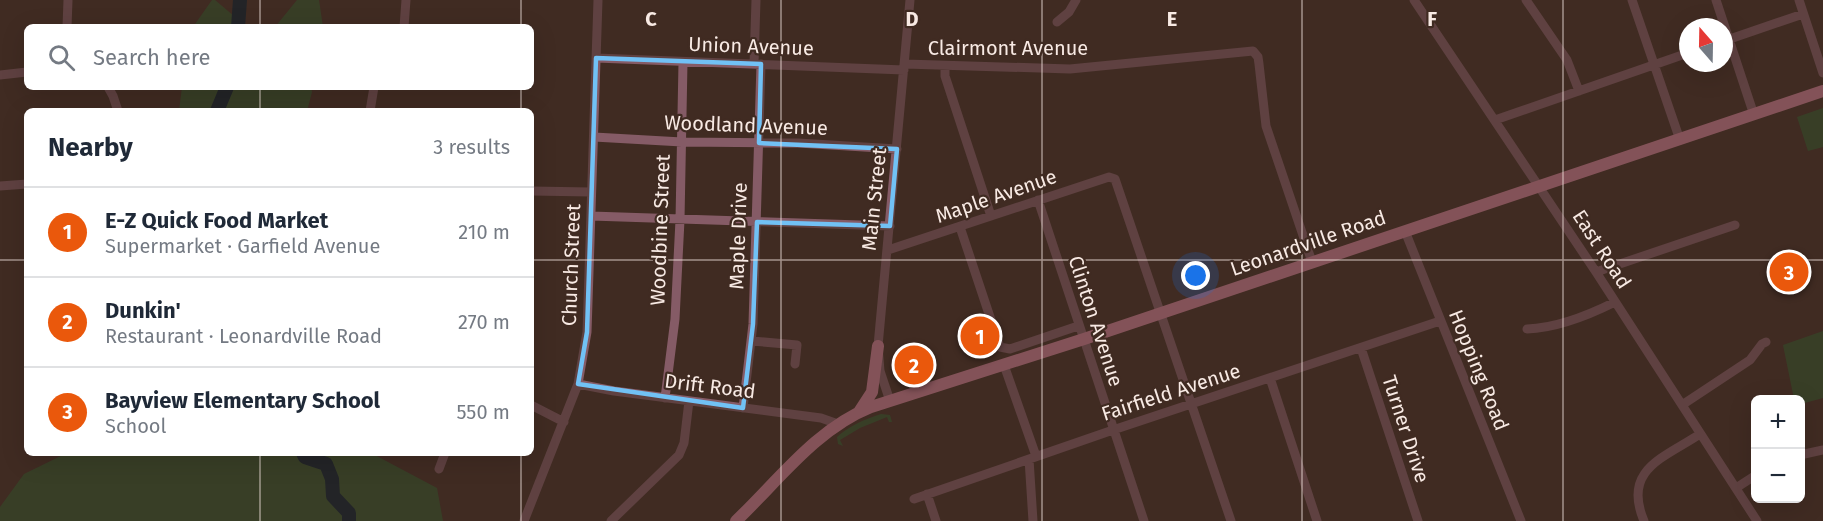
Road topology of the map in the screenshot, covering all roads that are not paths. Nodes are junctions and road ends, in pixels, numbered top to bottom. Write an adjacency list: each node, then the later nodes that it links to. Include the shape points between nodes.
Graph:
1 (68, 0): 15 (street)
2 (406, 0): 16 (street)
3 (598, 0): 19 (street, Church Street)
4 (756, 0): 22 (street, Maple Drive)
5 (910, 0): 25 (street, Main Street)
6 (1076, 0): 14 (street)
7 (1414, 0): 36 (street, East Road)
8 (1526, 0): 31 (street, via 1567,60)
9 (1632, 0): 23 (street)
10 (1716, 0): 13 (street)
11 (1798, 0): 12 (street)
12 (1803, 14): 17 (street); 27 (street)
13 (1720, 18)
14 (1057, 22)
15 (67, 24)
16 (404, 24)
17 (1733, 38)
18 (1679, 56): 23 (street)
19 (596, 58): 21 (street, Union Avenue); 37 (street, Church Street)
20 (1733, 59): 35 (street)
21 (683, 62): 22 (street, Union Avenue); 39 (street, Woodbine Street)
22 (758, 64): 25 (street, Union Avenue); 40 (street, Maple Drive)
23 (1654, 64): 31 (street); 38 (street)
24 (945, 66): 25 (street, Clairmont Avenue); 49 (street); 57 (street, Clairmont Avenue, via 1070,69 1253,51 1258,57 1266,126)
25 (905, 67): 41 (street, Main Street)
26 (24, 72): 28 (street)
27 (1823, 73)
28 (0, 75)
29 (110, 90): 33 (street)
30 (374, 90): 34 (street)
31 (1579, 91): 36 (street)
32 (1823, 91): 35 (main road, Leonardville Road)
33 (117, 108)
34 (370, 108)
35 (1754, 115): 38 (main road, Leonardville Road)
36 (1495, 120): 44 (street, East Road)
37 (594, 137): 39 (street, Woodland Avenue); 46 (street, Church Street)
38 (1680, 140): 44 (main road, Leonardville Road)
39 (682, 142): 40 (street, Woodland Avenue); 50 (street, Woodbine Street)
40 (759, 143): 41 (street, Woodland Avenue); 51 (street, Maple Drive)
41 (897, 149): 53 (street, Main Street)
42 (24, 184): 43 (street)
43 (0, 186)
44 (1540, 186): 55 (main road, Leonardville Road); 58 (street, East Road)
45 (534, 191): 46 (street)
46 (591, 192): 48 (street, Church Street)
47 (1038, 200): 49 (street, Maple Avenue); 60 (street, Maple Avenue, via 1109,177 1115,179); 62 (street, Clinton Avenue)
48 (591, 216): 50 (street); 72 (street, Church Street, via 587,332)
49 (991, 216): 54 (street, Maple Avenue)
50 (680, 220): 51 (street); 73 (street, Woodbine Street, via 675,319)
51 (757, 222): 53 (street); 65 (street, Maple Drive)
52 (1735, 225): 58 (street)
53 (890, 226): 56 (street, Main Street)
54 (960, 227): 56 (street, Maple Avenue); 62 (street, via 1000,347 1010,348)
55 (1406, 231): 57 (main road, Leonardville Road); 61 (street, Hopping Road)
56 (888, 250): 67 (street, Main Street)
57 (1312, 262): 60 (main road, Leonardville Road)
58 (1596, 272): 59 (street, East Road)
59 (1615, 302): 63 (street, via 1565,321); 77 (street, East Road)
60 (1160, 313): 64 (main road, Leonardville Road); 76 (street)
61 (1440, 321): 68 (street, Fairfield Avenue); 103 (street, Hopping Road)
62 (1078, 326): 64 (street, Clinton Avenue)
63 (1527, 328)
64 (1084, 339): 70 (main road, Leonardville Road); 83 (street, Clinton Avenue)
65 (752, 341): 69 (street, via 797,345); 79 (street, Maple Drive)
66 (1766, 342): 77 (street, via 1750,360)
67 (878, 346): 75 (street, Main Street, via 880,371); 80 (main road, via 872,392)
68 (1361, 348): 71 (street, Fairfield Avenue); 102 (street, Turner Drive)
69 (795, 364)
70 (1004, 365): 75 (main road, Leonardville Road); 88 (street)
71 (1270, 378): 76 (street, Fairfield Avenue); 101 (street)
72 (578, 384): 73 (street, Drift Road); 81 (street, Church Street)
73 (665, 398): 74 (street, Drift Road)
74 (689, 401): 79 (street, Drift Road); 95 (street, via 679,455)
75 (890, 401): 80 (main road, Leonardville Road)
76 (1192, 404): 83 (street, Fairfield Avenue); 100 (street)
77 (1682, 405): 84 (street, East Road)
78 (534, 407): 81 (street)
79 (743, 408): 82 (street, Drift Road, via 821,418)
80 (859, 412): 82 (main road, Leonardville Road)
81 (564, 422): 94 (street, Church Street)
82 (838, 424): 96 (main road, Leonardville Road)
83 (1113, 430): 88 (street, Fairfield Avenue); 99 (street, Clinton Avenue)
84 (1700, 434): 91 (street, East Road); 104 (street, via 1650,466 1644,474 1636,495)
85 (1823, 450): 86 (street)
86 (1805, 454)
87 (444, 456): 89 (street)
88 (1032, 458): 92 (street, Fairfield Avenue); 98 (street)
89 (439, 470)
90 (1751, 478): 91 (street)
91 (1736, 488): 105 (street, East Road)
92 (927, 494): 93 (street, Fairfield Avenue); 97 (street)
93 (914, 499)
94 (528, 520)
95 (611, 521)
96 (736, 521)
97 (936, 521)
98 (1033, 521)
99 (1144, 521)
100 (1231, 521)
101 (1317, 521)
102 (1418, 521)
103 (1521, 521)
104 (1644, 521)
105 (1757, 521)

